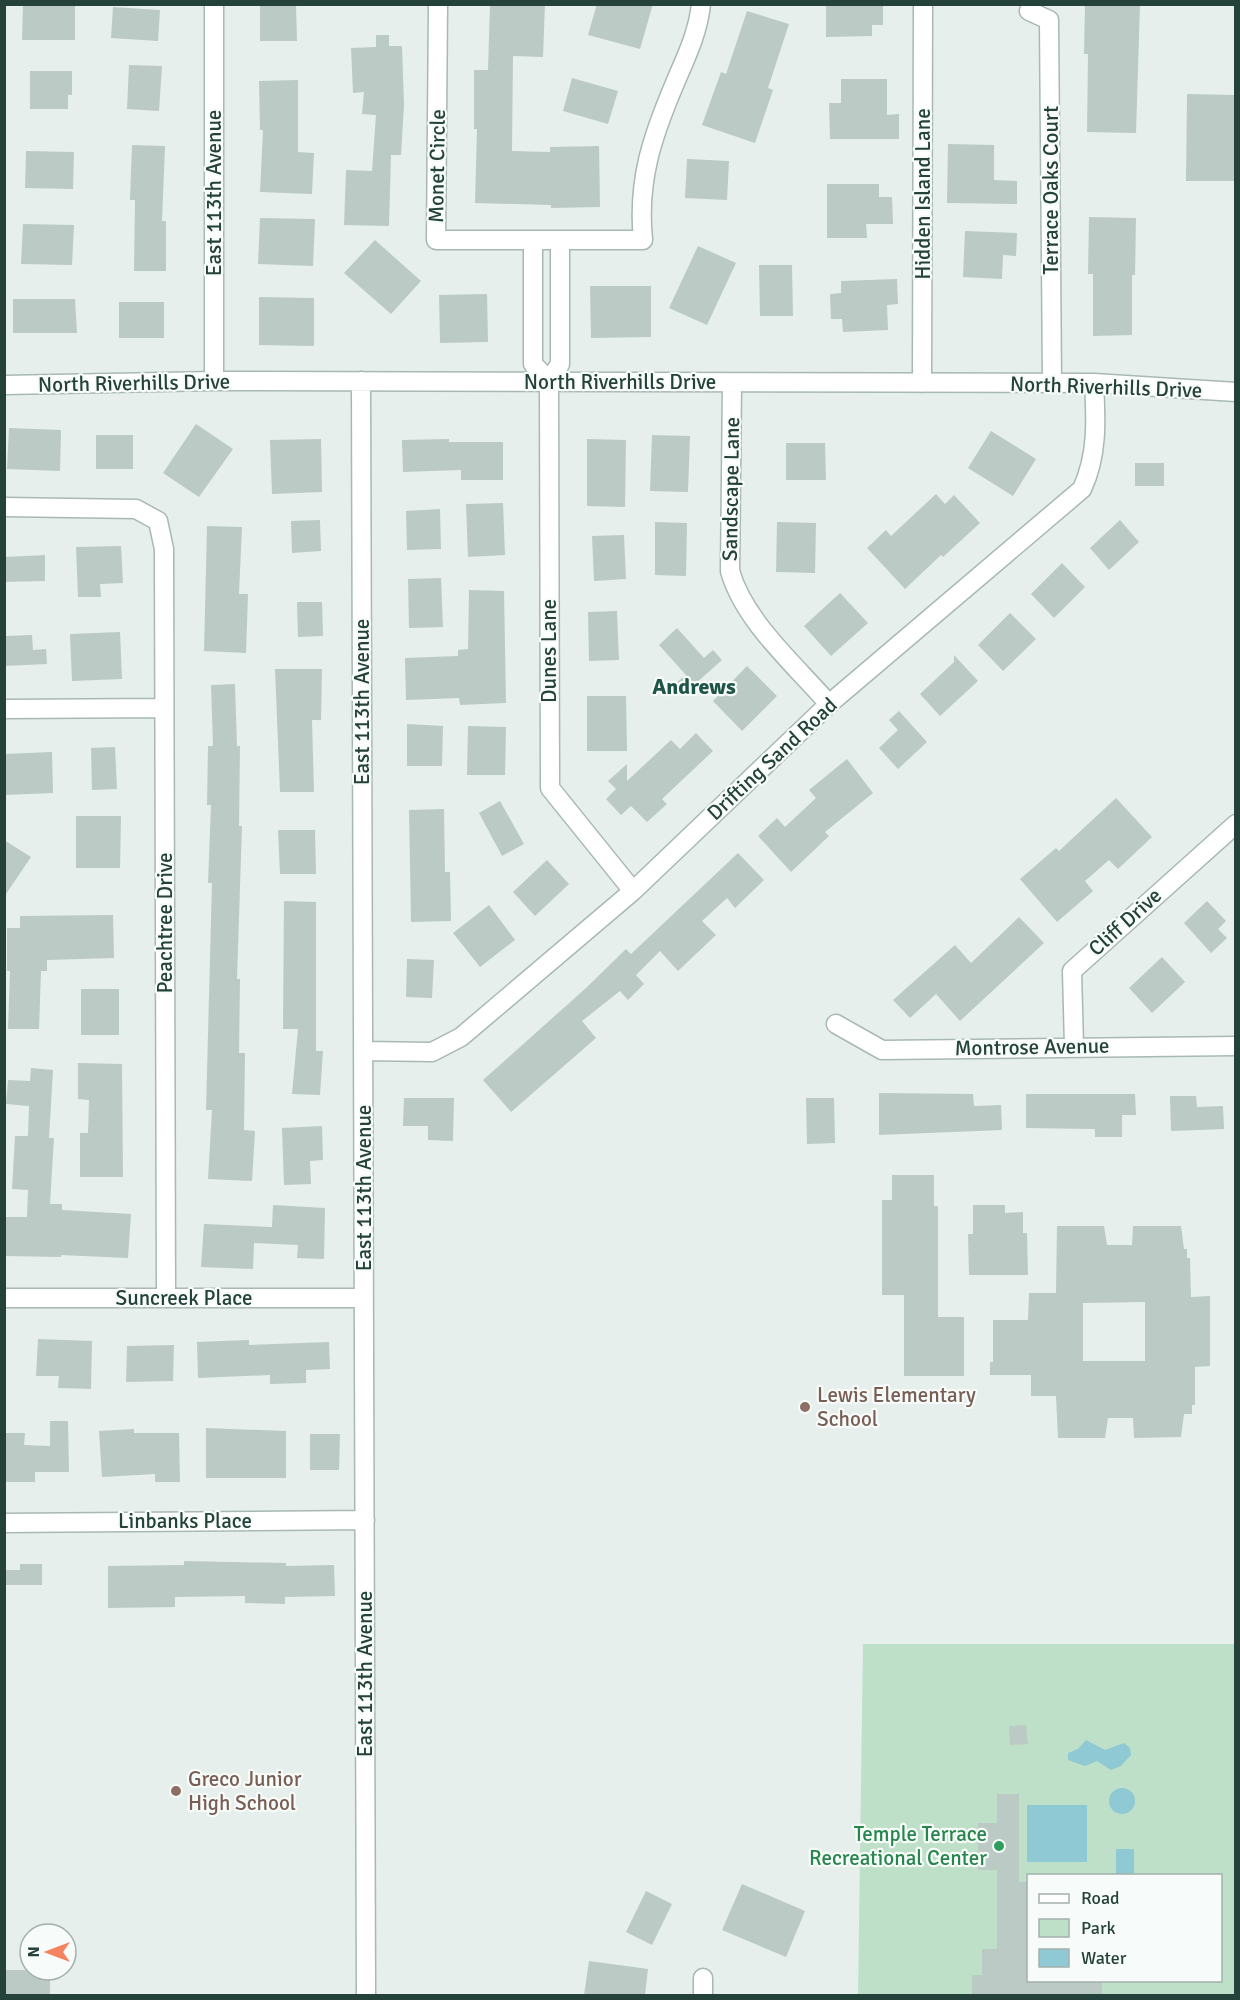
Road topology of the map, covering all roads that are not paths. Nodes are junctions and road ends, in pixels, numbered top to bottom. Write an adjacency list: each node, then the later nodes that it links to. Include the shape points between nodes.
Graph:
1 (214, 4): 8 (street, East 113th Avenue)
2 (438, 4): 6 (street, Monet Circle, via 436,240)
3 (701, 4): 7 (street, Monet Circle, via 699,25 657,126 643,177 643,240)
4 (923, 4): 13 (street, Hidden Island Lane)
5 (1029, 11): 11 (street, Terrace Oaks Court, via 1049,20)
6 (533, 240): 7 (street, Monet Circle); 10 (street, via 533,364)
7 (560, 240): 10 (street, Dunes Lane, via 560,364)
8 (214, 381): 9 (street, North Riverhills Drive); 15 (street, North Riverhills Drive)
9 (361, 381): 10 (street, North Riverhills Drive); 26 (street, East 113th Avenue)
10 (549, 381): 12 (street, North Riverhills Drive); 22 (street, Dunes Lane, via 550,788)
11 (1052, 382): 13 (street, North Riverhills Drive); 14 (street, North Riverhills Drive)
12 (732, 383): 13 (street, North Riverhills Drive); 18 (street, Sandscape Lane, via 730,571 736,592 752,616)
13 (922, 383)
14 (1094, 383): 16 (street, North Riverhills Drive); 18 (street, Drifting Sand Road, via 1092,468 1082,489)
15 (4, 385)
16 (1236, 392)
17 (4, 507): 19 (street, Peachtree Drive, via 136,509 158,521 164,549)
18 (829, 704): 22 (street, Drifting Sand Road)
19 (164, 708): 20 (street); 28 (street, Peachtree Drive)
20 (4, 709)
21 (1236, 824): 24 (street, Cliff Drive, via 1072,971)
22 (633, 891): 26 (street, Drifting Sand Road, via 445,1047 432,1052)
23 (836, 1024): 24 (street, Montrose Avenue, via 882,1050)
24 (1074, 1046): 25 (street, Montrose Avenue)
25 (1236, 1046)
26 (363, 1051): 29 (street, East 113th Avenue)
27 (4, 1298): 28 (street, Suncreek Place)
28 (166, 1298): 29 (street, Suncreek Place)
29 (364, 1298): 30 (street, East 113th Avenue)
30 (365, 1520): 31 (street, Linbanks Place); 32 (street, East 113th Avenue)
31 (4, 1523)
32 (366, 1995)

